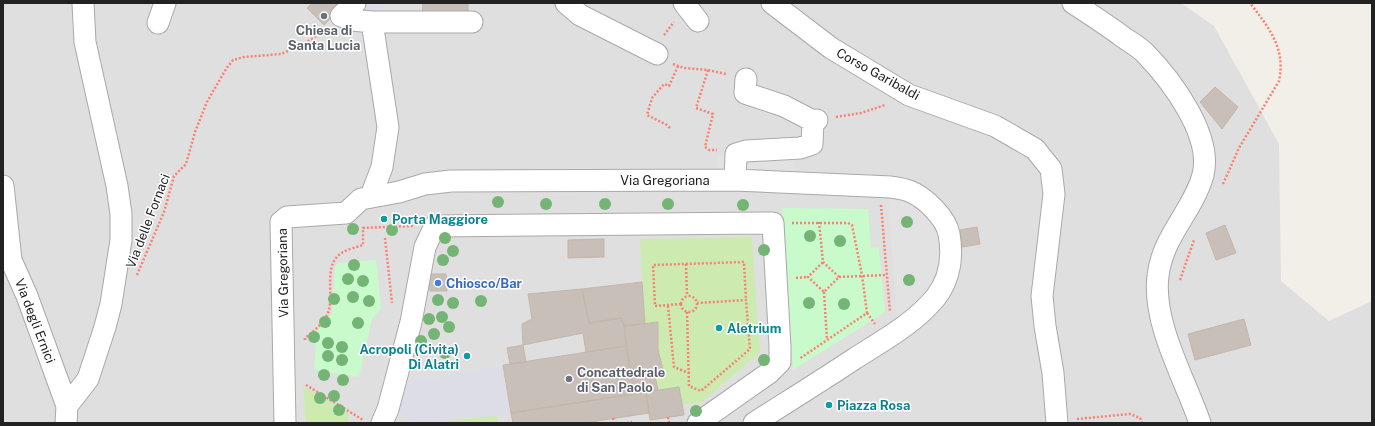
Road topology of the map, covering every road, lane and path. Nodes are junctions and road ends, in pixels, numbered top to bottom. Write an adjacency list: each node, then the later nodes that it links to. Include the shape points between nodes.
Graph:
1 (83, 3): 53 (street, via 84,42 117,186 122,240 105,327 88,379)
2 (165, 3): 12 (street)
3 (566, 3): 13 (street, via 580,15)
4 (684, 3): 9 (street)
5 (772, 3): 56 (street, Corso Garibaldi, via 830,48 909,95 995,126 1036,149 1051,169 1054,194 1042,296)
6 (1073, 3): 67 (street, via 1144,52 1176,90 1200,134 1204,156 1203,174 1192,201 1162,254 1158,277 1159,304 1165,332)
7 (1250, 3): 24 (path, via 1272,33 1278,50 1280,81 1239,148)
8 (348, 10): 10 (street, via 352,20); 35 (path, Via delle Fornaci, via 312,39 297,47 281,54 234,60 226,69 207,102 186,164 174,176 164,212)
9 (698, 21)
10 (372, 22): 11 (street); 25 (street, via 388,127 382,167)
11 (472, 22)
12 (158, 23)
13 (657, 54)
14 (678, 66): 20 (path, via 669,86 664,84 655,93 647,115)
15 (689, 69): 16 (path)
16 (708, 70): 17 (path); 21 (path, via 696,108 713,114 704,147)
17 (746, 79): 19 (street, via 746,93 784,106)
18 (886, 105): 19 (path, via 862,113)
19 (815, 121): 22 (street, via 812,144 800,148 746,151 736,154)
20 (670, 128)
21 (709, 150)
22 (735, 180): 25 (street, Via Gregoriana, via 451,181); 65 (street, Via Gregoriana, via 891,187 909,191 940,214 948,226 951,244 951,263 945,281 922,311 899,331)
23 (3, 186): 53 (street, Via degli Ernici, via 11,260 27,296)
24 (1221, 188)
25 (371, 196): 58 (street, Via Gregoriana, via 361,199 346,213 287,217 281,222)
26 (435, 226): 49 (path, via 363,228 363,245 344,251 331,266 331,301 328,314 305,338); 60 (street, via 425,247 411,322); 64 (street, via 773,224 780,362 769,373)
27 (882, 232): 32 (path)
28 (386, 238): 44 (path)
29 (1195, 238): 36 (path)
30 (822, 262): 33 (path, via 819,222 848,222 852,225); 34 (path); 38 (path, via 808,277)
31 (686, 264): 39 (path); 40 (path, via 744,262); 43 (path, via 653,265 655,306)
32 (887, 275): 33 (path); 37 (path)
33 (862, 276): 34 (path); 46 (path)
34 (839, 277): 38 (path)
35 (135, 282)
36 (1178, 284)
37 (888, 290)
38 (824, 292): 48 (path)
39 (687, 296): 41 (path); 42 (path, via 694,298)
40 (746, 300): 42 (path); 51 (path, via 750,349 701,390 689,386)
41 (681, 304): 43 (path); 45 (path, via 683,310)
42 (697, 304): 45 (path, via 695,310)
43 (668, 306): 51 (path, via 674,366)
44 (393, 307)
45 (688, 312): 51 (path)
46 (867, 313): 47 (path); 48 (path)
47 (874, 323)
48 (827, 340): 50 (path)
49 (305, 346)
50 (798, 360)
51 (689, 373)
52 (306, 378): 59 (path, via 306,386)
53 (67, 415)
54 (668, 417): 63 (path)
55 (613, 418): 61 (path)
56 (1057, 421): 66 (path, via 1130,414 1140,418)
57 (632, 422): 62 (path)
58 (286, 423)
59 (368, 423)
60 (382, 423)
61 (614, 423)
62 (627, 423)
63 (669, 423)
64 (698, 423)
65 (754, 423)
66 (1142, 423)
67 (1200, 423)

